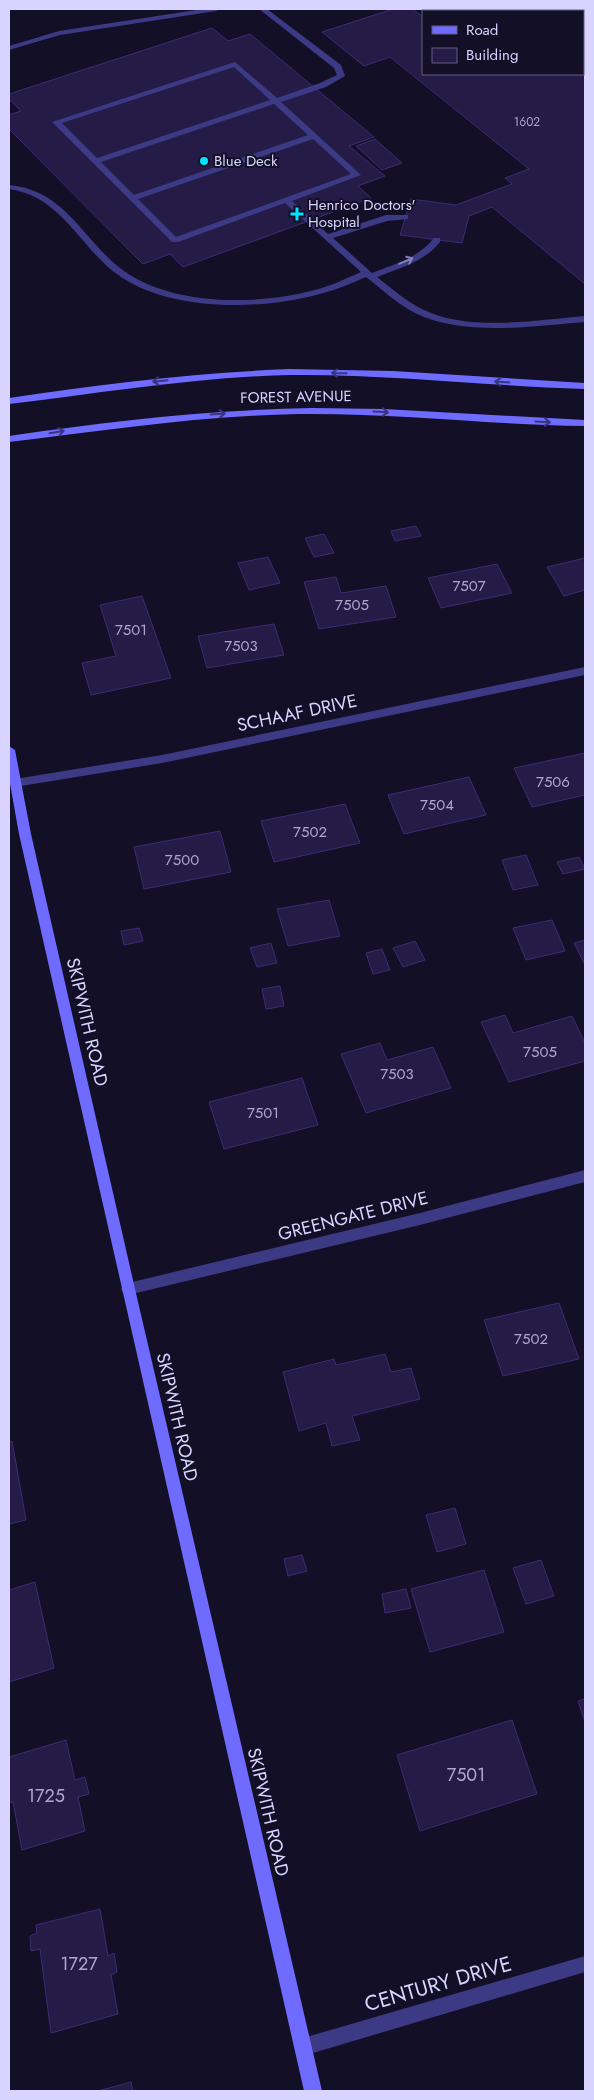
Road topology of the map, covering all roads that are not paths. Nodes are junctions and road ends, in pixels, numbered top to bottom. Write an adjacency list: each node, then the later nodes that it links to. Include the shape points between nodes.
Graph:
1 (216, 9): 3 (street, via 59,33)
2 (263, 9): 4 (street, via 338,66 341,76)
3 (9, 48)
4 (276, 100): 5 (street); 6 (street); 6 (street, via 235,64 56,122)
5 (314, 136): 8 (street); 9 (street, via 357,175)
6 (95, 161): 8 (street)
7 (9, 187): 13 (street, via 31,191 48,200 113,266 133,280 163,292 210,301 260,302 308,295)
8 (132, 198): 9 (street, via 174,240)
9 (286, 200): 11 (street)
10 (405, 218): 11 (street, via 386,218)
11 (327, 237): 13 (street)
12 (437, 240): 13 (street, one-way to 12, via 422,254)
13 (369, 275): 14 (street, via 407,305 428,316 447,320 498,324)
14 (585, 319)
15 (585, 386): 16 (main road, FOREST AVENUE, one-way to 16, via 327,372 202,377)
16 (9, 401)
17 (585, 423): 18 (main road, FOREST AVENUE, one-way to 17, via 108,424 292,411 357,411)
18 (9, 439)
19 (585, 671): 21 (street, SCHAAF DRIVE, via 162,759)
20 (9, 750): 21 (main road, SKIPWITH ROAD)
21 (15, 783): 23 (main road, SKIPWITH ROAD)
22 (585, 1176): 23 (street, GREENGATE DRIVE)
23 (128, 1289): 25 (main road, SKIPWITH ROAD)
24 (585, 1964): 25 (street, CENTURY DRIVE)
25 (303, 2047): 26 (main road, SKIPWITH ROAD)
26 (314, 2091)

